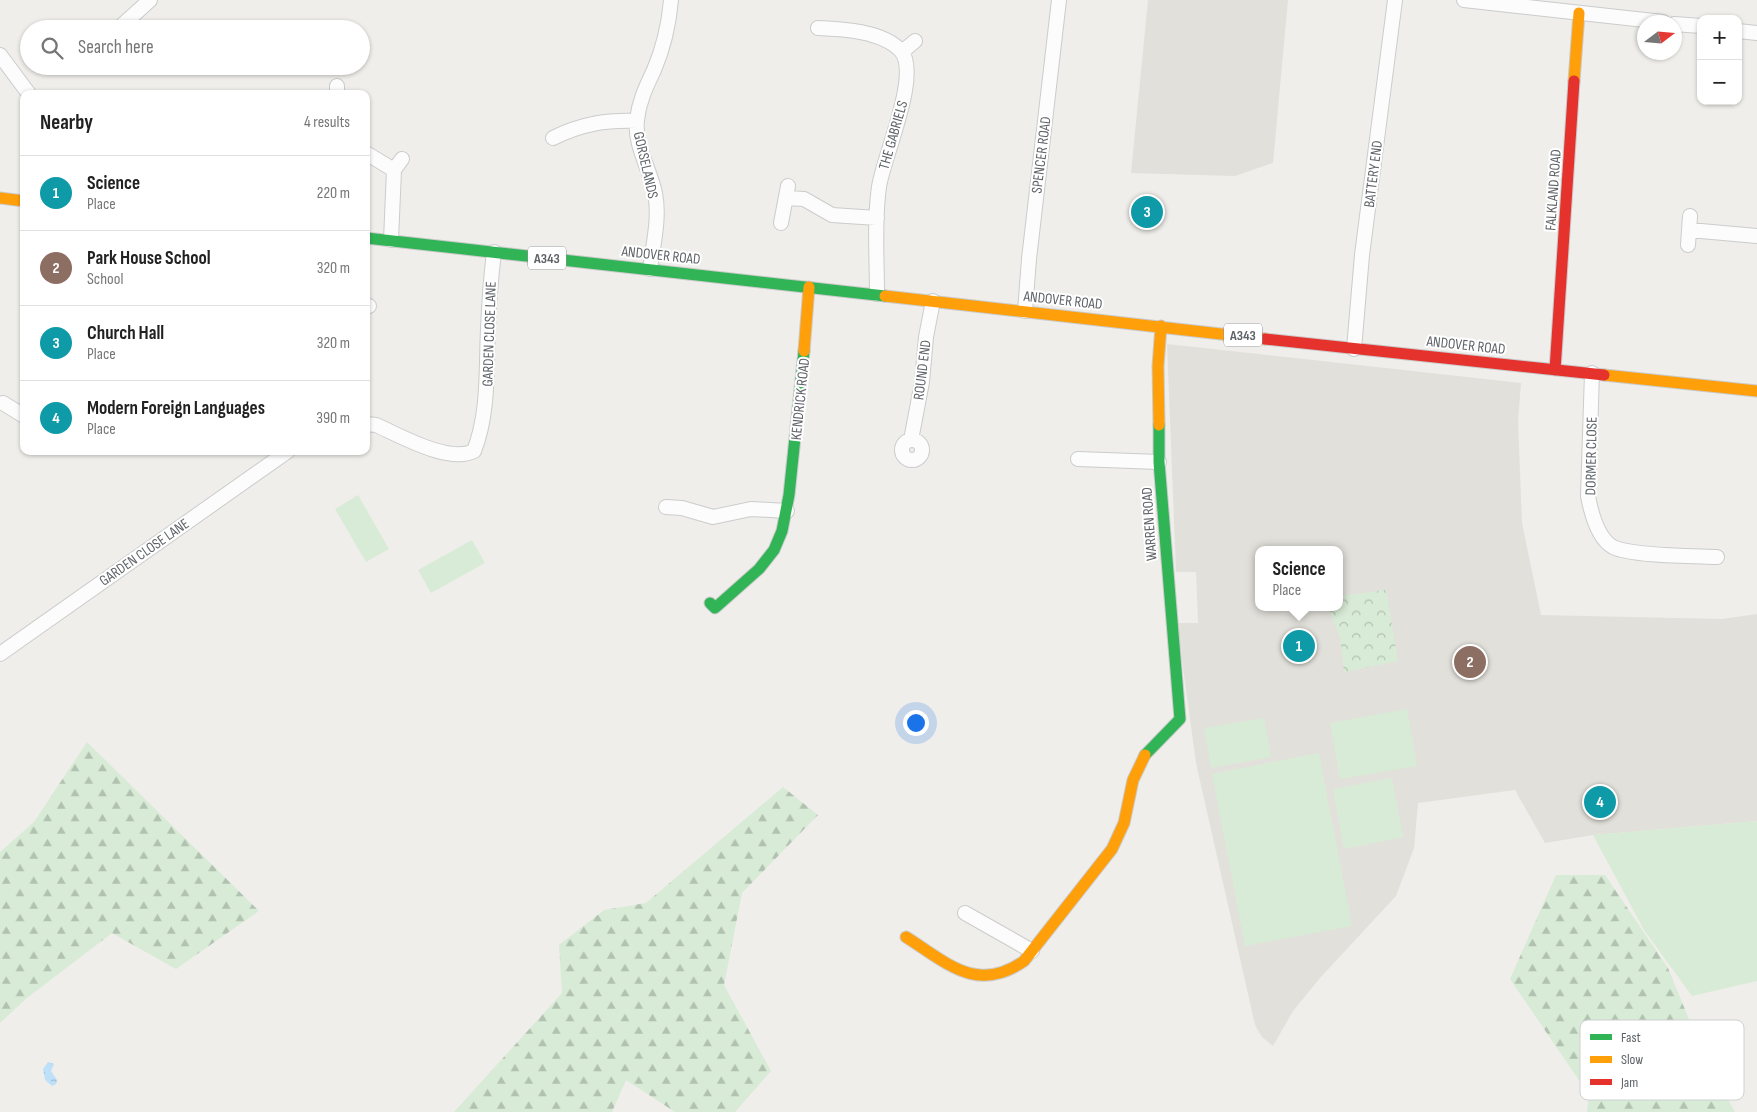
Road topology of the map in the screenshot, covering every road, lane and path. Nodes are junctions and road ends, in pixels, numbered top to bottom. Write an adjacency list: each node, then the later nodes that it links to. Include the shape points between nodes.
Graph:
1 (150, 0): 8 (street)
2 (671, 0): 18 (street, GORSELANDS, via 665,35 642,93)
3 (1059, 0): 36 (street, SPENCER ROAD)
4 (1395, 0): 38 (street, BATTERY END)
5 (1464, 0): 6 (street)
6 (1579, 13): 7 (street); 39 (street, FALKLAND ROAD)
7 (1637, 19)
8 (128, 20)
9 (1682, 25): 10 (street)
10 (1697, 26)
11 (818, 28): 15 (street, via 870,34)
12 (1742, 31): 13 (street)
13 (1757, 33)
14 (915, 41): 15 (street)
15 (902, 52): 24 (street, THE GABRIELS, via 908,76 896,127 885,156)
16 (0, 56): 17 (street)
17 (26, 90)
18 (637, 121): 19 (street, GORSELANDS, via 600,121); 32 (street, GORSELANDS, via 637,136 654,193 656,216)
19 (553, 138)
20 (370, 154): 29 (street, via 398,164)
21 (0, 198): 22 (street)
22 (20, 200)
23 (1690, 216): 26 (street)
24 (877, 218): 25 (street, via 832,214 788,192); 34 (street, THE GABRIELS)
25 (781, 223)
26 (1690, 230): 27 (street); 30 (street)
27 (1757, 236)
28 (370, 238): 29 (street, ANDOVER ROAD / A343)
29 (391, 240): 31 (street, ANDOVER ROAD / A343)
30 (1688, 244)
31 (494, 252): 32 (street, ANDOVER ROAD / A343); 44 (street, GARDEN CLOSE LANE, via 486,394 474,452 446,453)
32 (650, 269): 33 (street, ANDOVER ROAD / A343)
33 (809, 287): 34 (street, ANDOVER ROAD / A343); 50 (street, KENDRICK ROAD, via 803,380)
34 (877, 294): 35 (street, ANDOVER ROAD / A343)
35 (933, 300): 36 (street, ANDOVER ROAD / A343); 45 (street, ROUND END)
36 (1025, 311): 37 (street, ANDOVER ROAD / A343)
37 (1162, 326): 38 (street, ANDOVER ROAD / A343); 48 (street, WARREN ROAD, via 1158,366)
38 (1354, 349): 39 (street, ANDOVER ROAD / A343)
39 (1555, 370): 40 (street, ANDOVER ROAD / A343)
40 (1592, 373): 41 (street, ANDOVER ROAD / A343); 51 (street, DORMER CLOSE, via 1588,496 1591,512 1603,538 1612,547 1630,552)
41 (1757, 392)
42 (4, 403): 43 (street)
43 (20, 413)
44 (370, 424)
45 (911, 440)
46 (282, 455): 53 (street, GARDEN CLOSE LANE)
47 (1078, 460): 48 (street)
48 (1159, 462): 56 (street, WARREN ROAD, via 1180,719 1147,751 1138,766 1123,832 1112,850)
49 (666, 507): 50 (street, via 713,517 751,509)
50 (787, 511): 52 (street, KENDRICK ROAD, via 779,539 763,564 745,584 715,608)
51 (1717, 557)
52 (710, 603)
53 (0, 654)
54 (965, 913): 56 (street)
55 (906, 937): 56 (street, via 973,975 1008,973)
56 (1032, 951)

